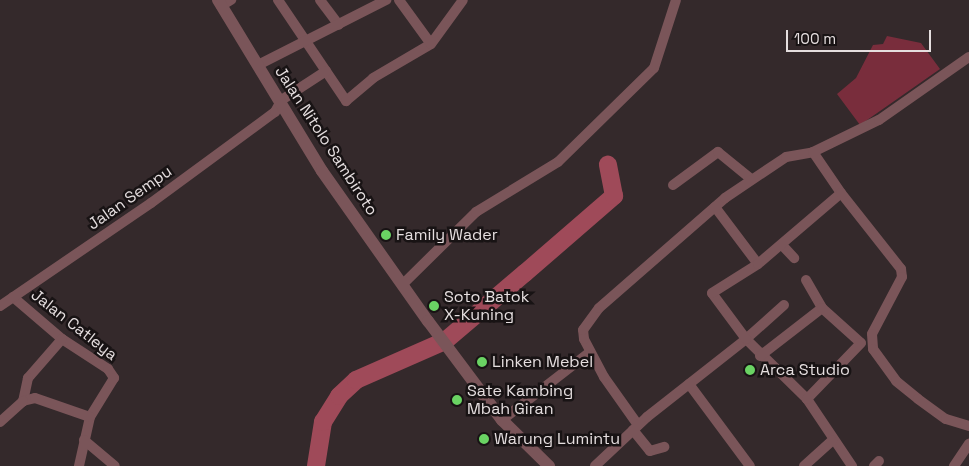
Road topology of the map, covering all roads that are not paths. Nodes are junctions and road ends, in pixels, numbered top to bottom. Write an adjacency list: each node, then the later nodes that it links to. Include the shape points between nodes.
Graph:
1 (278, 0): 9 (street)
2 (320, 0): 8 (street)
3 (386, 0): 8 (street)
4 (399, 0): 10 (street)
5 (463, 0): 10 (street)
6 (676, 0): 24 (street, via 654,68 558,162 476,212)
7 (223, 2): 12 (street, Jalan Nitolo Sambiroto)
8 (339, 25): 9 (street)
9 (308, 44): 12 (street); 13 (street)
10 (430, 44): 13 (street, via 373,78 346,101)
11 (969, 57): 15 (street, via 879,120)
12 (258, 65): 14 (street, Jalan Nitolo Sambiroto)
13 (326, 71): 14 (street, Jalan Sempu)
14 (281, 107): 24 (street, Jalan Nitolo Sambiroto); 25 (street, Jalan Sempu)
15 (813, 152): 16 (street, via 786,157); 18 (street)
16 (751, 179): 17 (street, via 718,152); 19 (street)
17 (673, 185)
18 (841, 192): 20 (street); 29 (street, via 901,269 902,277)
19 (715, 207): 22 (street); 33 (street, via 598,308 583,330)
20 (782, 245): 21 (street); 22 (street)
21 (794, 258)
22 (758, 264): 31 (street, via 712,293)
23 (806, 280): 28 (street)
24 (402, 284): 39 (street, Jalan Nitolo Sambiroto)
25 (13, 297): 27 (street, Jalan Sempu); 30 (street, Jalan Catleya)
26 (784, 305): 31 (street)
27 (0, 306)
28 (822, 308): 32 (street); 34 (street)
29 (872, 337): 32 (street); 41 (street, via 873,349 896,381 940,415)
30 (62, 339): 37 (street, via 28,378); 38 (street, Jalan Catleya, via 108,369 114,378)
31 (746, 339): 34 (street); 35 (street)
32 (861, 343): 36 (street)
33 (590, 352): 39 (street); 42 (street)
34 (760, 356): 36 (street)
35 (690, 384): 42 (street); 51 (street)
36 (806, 399): 44 (street)
37 (23, 400): 38 (street, via 35,398); 40 (street)
38 (90, 417): 43 (street)
39 (502, 420): 49 (street, Jalan Nitolo Sambiroto)
40 (0, 422)
41 (969, 426)
42 (636, 428): 46 (street, via 650,451); 50 (street)
43 (84, 440): 47 (street); 48 (street)
44 (832, 441): 52 (street); 53 (street)
45 (969, 444): 54 (street)
46 (664, 447)
47 (79, 466)
48 (115, 466)
49 (549, 466)
50 (595, 466)
51 (750, 466)
52 (804, 466)
53 (852, 466)
54 (954, 466)

